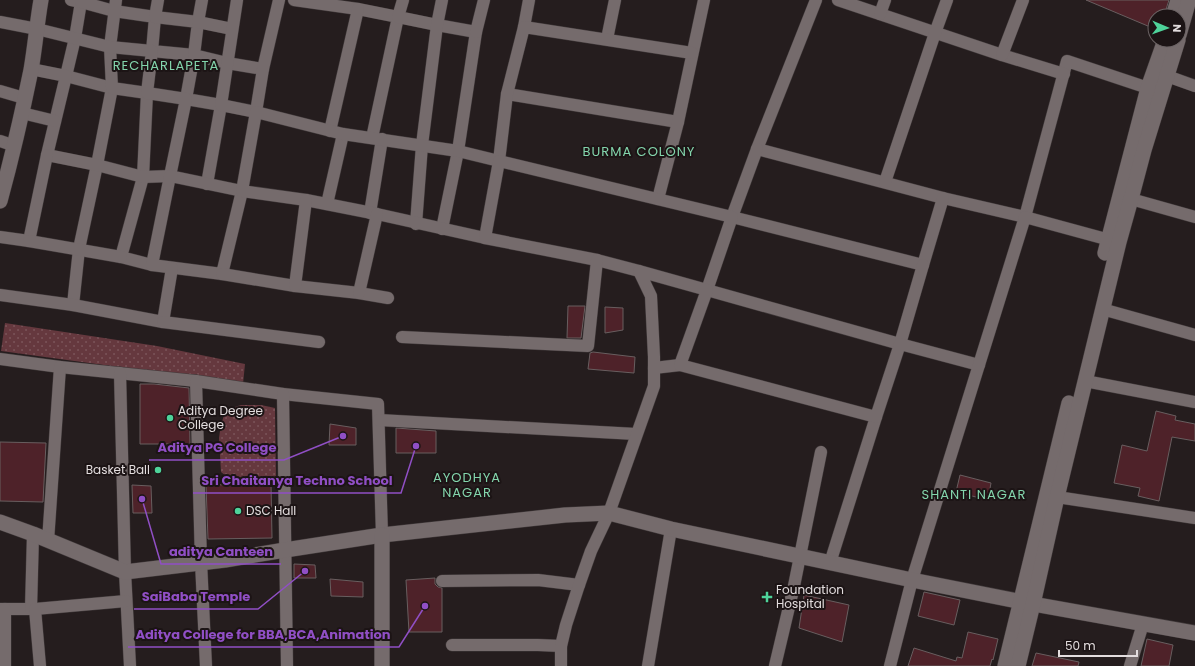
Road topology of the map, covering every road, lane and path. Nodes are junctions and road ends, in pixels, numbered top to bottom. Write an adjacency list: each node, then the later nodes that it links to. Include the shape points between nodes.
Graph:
1 (41, 0): 29 (street)
2 (158, 0): 23 (street)
3 (202, 0): 26 (street)
4 (237, 0): 30 (street)
5 (279, 0): 43 (street)
6 (294, 0): 19 (street)
7 (403, 0): 24 (street)
8 (442, 0): 27 (street)
9 (484, 0): 31 (street)
10 (529, 0): 28 (street)
11 (615, 0): 34 (street)
12 (703, 0): 39 (street)
13 (816, 0): 67 (street)
14 (838, 0): 22 (street)
15 (885, 0): 22 (street)
16 (947, 0): 32 (street)
17 (1024, 0): 41 (street)
18 (78, 1): 20 (street); 33 (street)
19 (333, 2): 21 (street)
20 (115, 6): 23 (street); 35 (street)
21 (358, 9): 24 (street); 61 (street)
22 (880, 14): 32 (street)
23 (155, 17): 26 (street); 38 (street)
24 (398, 17): 27 (street); 63 (street)
25 (0, 22): 29 (street)
26 (198, 22): 30 (street); 40 (street)
27 (437, 25): 31 (street); 65 (street)
28 (524, 26): 34 (street); 53 (street)
29 (36, 29): 33 (street); 44 (street)
30 (232, 29): 42 (street)
31 (476, 32): 68 (street)
32 (935, 33): 41 (street); 74 (street)
33 (75, 38): 35 (street); 46 (street)
34 (607, 39): 39 (street)
35 (110, 47): 38 (street); 49 (street)
36 (1163, 48): 50 (street)
37 (1176, 48): 47 (street)
38 (152, 51): 40 (street); 52 (street)
39 (692, 53): 60 (street)
40 (194, 55): 42 (street); 55 (street)
41 (1002, 55): 45 (street)
42 (227, 63): 43 (street); 56 (street)
43 (263, 68): 57 (street)
44 (31, 69): 46 (street); 54 (street)
45 (1064, 74): 50 (street, via 1067,61); 85 (street)
46 (66, 76): 49 (street); 59 (street)
47 (1167, 76): 48 (street); 50 (street)
48 (1195, 86)
49 (112, 88): 52 (street); 71 (street)
50 (1155, 90): 79 (street); 92 (street)
51 (0, 91): 54 (street)
52 (147, 93): 55 (street); 73 (street)
53 (507, 94): 60 (street); 70 (street)
54 (24, 98): 58 (street)
55 (186, 99): 56 (street); 72 (street)
56 (221, 105): 57 (street); 75 (street)
57 (256, 112): 61 (street); 76 (street)
58 (22, 113): 59 (street); 66 (street)
59 (55, 121): 69 (street)
60 (678, 122): 78 (street)
61 (330, 131): 62 (street)
62 (343, 134): 63 (street); 82 (street)
63 (377, 138): 65 (street); 83 (street)
64 (0, 141): 66 (street)
65 (422, 145): 68 (street); 87 (street)
66 (15, 146): 81 (street)
67 (757, 149): 74 (street); 84 (street)
68 (458, 151): 70 (street); 88 (street)
69 (47, 155): 71 (street); 91 (street)
70 (499, 161): 78 (street); 90 (street)
71 (97, 165): 73 (street); 93 (street)
72 (170, 176): 73 (street); 75 (street); 96 (street)
73 (143, 177): 94 (street)
74 (885, 182): 77 (street)
75 (207, 184): 76 (street)
76 (242, 191): 80 (street); 100 (street)
77 (943, 198): 85 (street); 97 (street)
78 (658, 199): 84 (street)
79 (1132, 199): 86 (street); 92 (street)
80 (306, 200): 82 (street); 101 (street)
81 (0, 201)
82 (327, 204): 83 (street)
83 (374, 214): 87 (street); 103 (street)
84 (732, 217): 97 (street); 102 (street)
85 (1025, 217): 92 (street); 115 (street)
86 (1195, 217)
87 (416, 224): 88 (street)
88 (442, 229): 90 (street)
89 (0, 237): 91 (street)
90 (485, 238): 95 (street)
91 (29, 241): 93 (street)
92 (1114, 241): 107 (street); 144 (street)
93 (78, 249): 94 (street); 106 (street)
94 (121, 257): 96 (street)
95 (597, 260): 99 (street); 110 (street, via 588,346)
96 (152, 265): 98 (street)
97 (923, 265): 112 (street)
98 (172, 268): 100 (street); 108 (street)
99 (639, 271): 102 (street); 117 (street, via 651,296)
100 (222, 274): 101 (street)
101 (295, 286): 103 (street)
102 (707, 290): 112 (street); 114 (street)
103 (359, 293): 105 (street)
104 (0, 295): 106 (street)
105 (388, 298)
106 (73, 305): 108 (street)
107 (1102, 309): 109 (street); 120 (street)
108 (163, 322): 111 (street)
109 (1195, 336)
110 (402, 337)
111 (319, 342)
112 (900, 344): 115 (street); 123 (street)
113 (0, 359): 116 (street)
114 (680, 365): 117 (street); 123 (street)
115 (979, 365): 140 (street)
116 (60, 367): 118 (street); 134 (street)
117 (654, 368): 125 (street, via 654,386)
118 (120, 373): 119 (street); 139 (street)
119 (196, 381): 121 (street); 137 (street)
120 (1085, 381): 122 (street); 127 (street)
121 (283, 394): 124 (street, via 378,404); 135 (street)
122 (1195, 402)
123 (876, 417): 138 (street)
124 (379, 420): 125 (street); 133 (street)
125 (636, 434): 128 (street)
126 (821, 452): 136 (street)
127 (1057, 498): 129 (street); 144 (street)
128 (609, 512): 131 (street); 133 (street); 142 (street)
129 (1195, 518)
130 (0, 522): 132 (street)
131 (671, 529): 136 (street); 158 (street)
132 (33, 534): 134 (street); 146 (street)
133 (382, 536): 135 (street); 156 (street)
134 (48, 541): 139 (street)
135 (285, 550): 137 (street); 155 (street)
136 (800, 556): 138 (street); 159 (street)
137 (201, 562): 139 (street); 154 (street)
138 (830, 563): 140 (street)
139 (124, 572): 143 (street)
140 (912, 580): 144 (street); 160 (street)
141 (442, 581): 142 (street, via 538,580)
142 (579, 585): 150 (street)
143 (126, 601): 146 (street); 153 (street)
144 (1028, 603): 147 (street); 161 (street); 162 (street)
145 (2, 609): 146 (street); 151 (street)
146 (33, 609): 152 (street)
147 (1143, 624): 148 (street); 163 (street)
148 (1195, 633)
149 (452, 645): 150 (street)
150 (561, 646): 157 (street)
151 (5, 666)
152 (40, 666)
153 (130, 666)
154 (206, 666)
155 (287, 666)
156 (382, 666)
157 (561, 666)
158 (648, 666)
159 (775, 666)
160 (890, 666)
161 (1005, 666)
162 (1018, 666)
163 (1130, 666)

